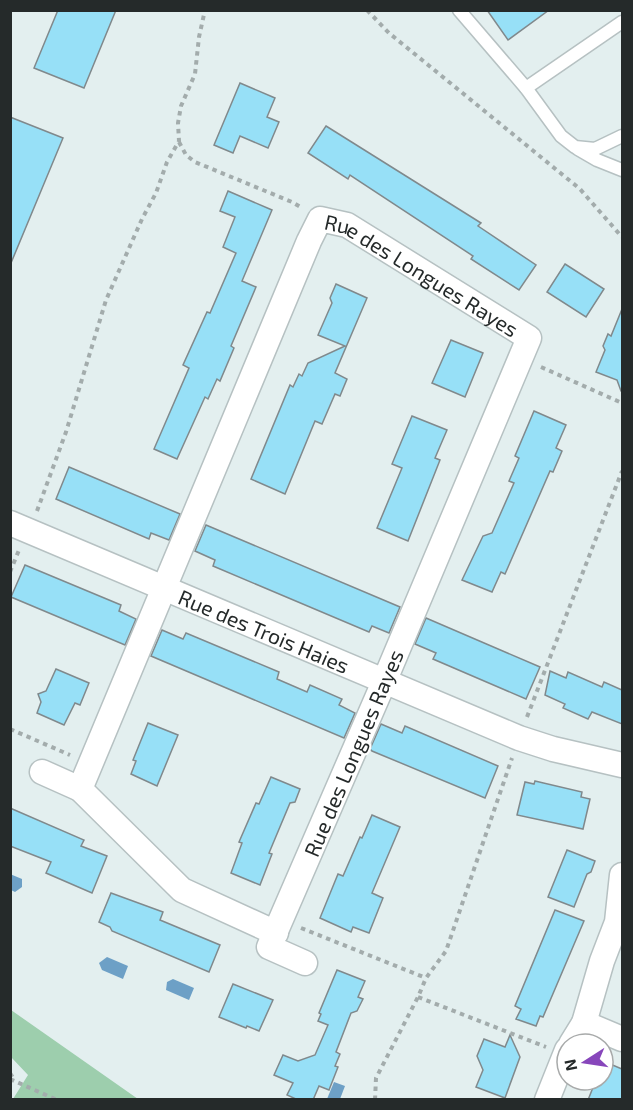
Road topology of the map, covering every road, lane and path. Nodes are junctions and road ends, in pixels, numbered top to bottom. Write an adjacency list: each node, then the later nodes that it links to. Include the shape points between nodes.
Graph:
1 (205, 10): 7 (path, via 195,74 181,106)
2 (367, 10): 11 (path, via 389,33 580,189)
3 (459, 10): 5 (lane)
4 (622, 21): 5 (lane)
5 (526, 88): 8 (lane, via 561,136)
6 (622, 136): 8 (lane, via 595,148)
7 (179, 141): 10 (path, via 195,162 292,202); 15 (path, via 106,300 37,512)
8 (575, 147): 9 (lane)
9 (622, 170)
10 (320, 219): 12 (street, Rue des Longues Rayes, via 347,225 529,338); 17 (street, Rue des Longues Rayes)
11 (622, 237)
12 (522, 358): 13 (path); 18 (street, Rue des Longues Rayes)
13 (622, 403)
14 (622, 471): 20 (path)
15 (18, 526): 16 (path); 17 (street, Rue des Trois Haies)
16 (10, 572)
17 (164, 588): 18 (street, Rue des Trois Haies); 21 (street, Rue des Longues Rayes)
18 (384, 682): 20 (street, Rue des Trois Haies); 26 (street, Rue des Longues Rayes)
19 (10, 729): 21 (path)
20 (519, 738): 22 (street, Rue des Trois Haies); 28 (path, via 446,951)
21 (90, 763): 24 (street, Rue des Longues Rayes)
22 (622, 765)
23 (42, 772): 24 (street)
24 (80, 789): 26 (street, via 182,890)
25 (622, 875): 30 (street, via 616,922)
26 (278, 926): 27 (street, via 269,948); 28 (path)
27 (305, 963)
28 (426, 978): 29 (path)
29 (418, 998): 33 (path); 38 (path, via 376,1078)
30 (584, 1023): 31 (street); 32 (street)
31 (578, 1032)
32 (622, 1039)
33 (555, 1046)
34 (10, 1073): 35 (path)
35 (12, 1079): 37 (path)
36 (555, 1080): 39 (street)
37 (57, 1100)
38 (375, 1100)
39 (547, 1100)

